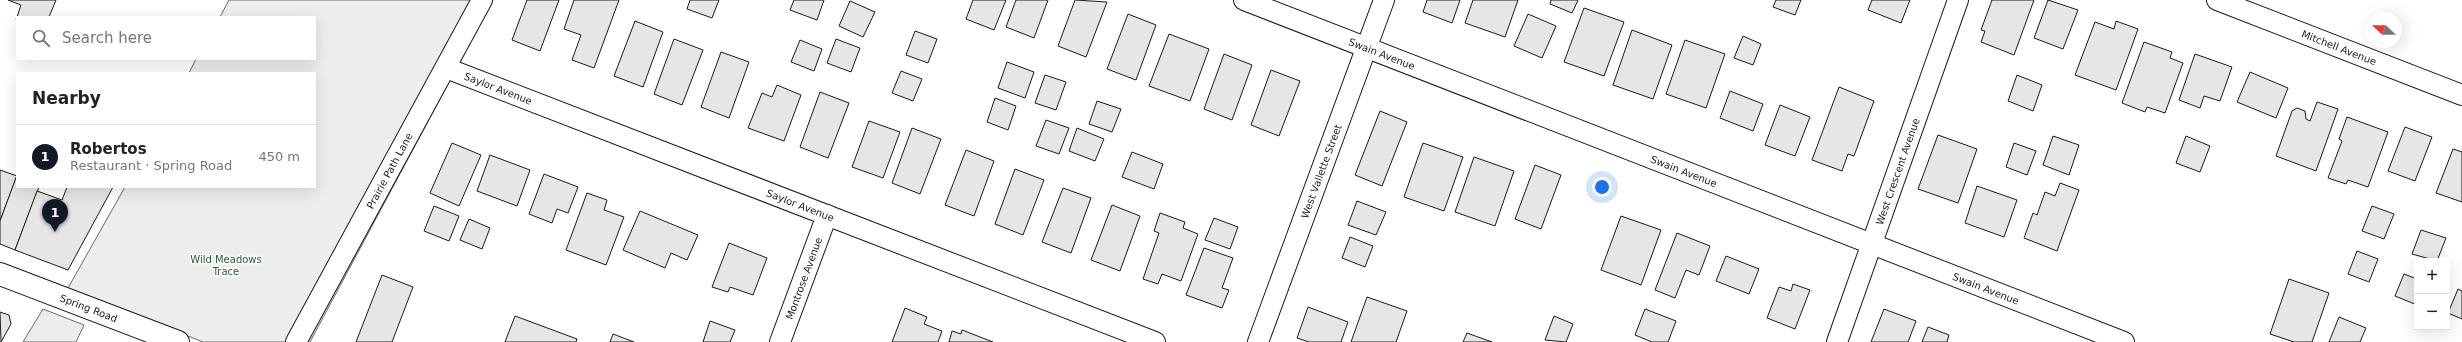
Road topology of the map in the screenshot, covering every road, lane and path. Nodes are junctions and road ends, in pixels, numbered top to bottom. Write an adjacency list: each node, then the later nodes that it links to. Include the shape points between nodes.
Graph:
1 (482, 0): 7 (street, Prairie Path Lane)
2 (1244, 0): 6 (street, Swain Avenue)
3 (1384, 0): 6 (street, West Vallette Street)
4 (1958, 0): 10 (street, West Crescent Avenue)
5 (2222, 1): 8 (street, Mitchell Avenue)
6 (1366, 47): 10 (street, Swain Avenue); 16 (street, West Vallette Street)
7 (446, 68): 9 (street, Saylor Avenue); 13 (street, Prairie Path Lane)
8 (2462, 95)
9 (827, 215): 14 (street, Montrose Avenue); 15 (street, Saylor Avenue)
10 (1872, 244): 17 (street, West Crescent Avenue); 18 (street, Swain Avenue)
11 (0, 274): 12 (street, Spring Road)
12 (178, 342)
13 (296, 342)
14 (780, 342)
15 (1155, 342)
16 (1258, 342)
17 (1837, 342)
18 (2124, 342)

